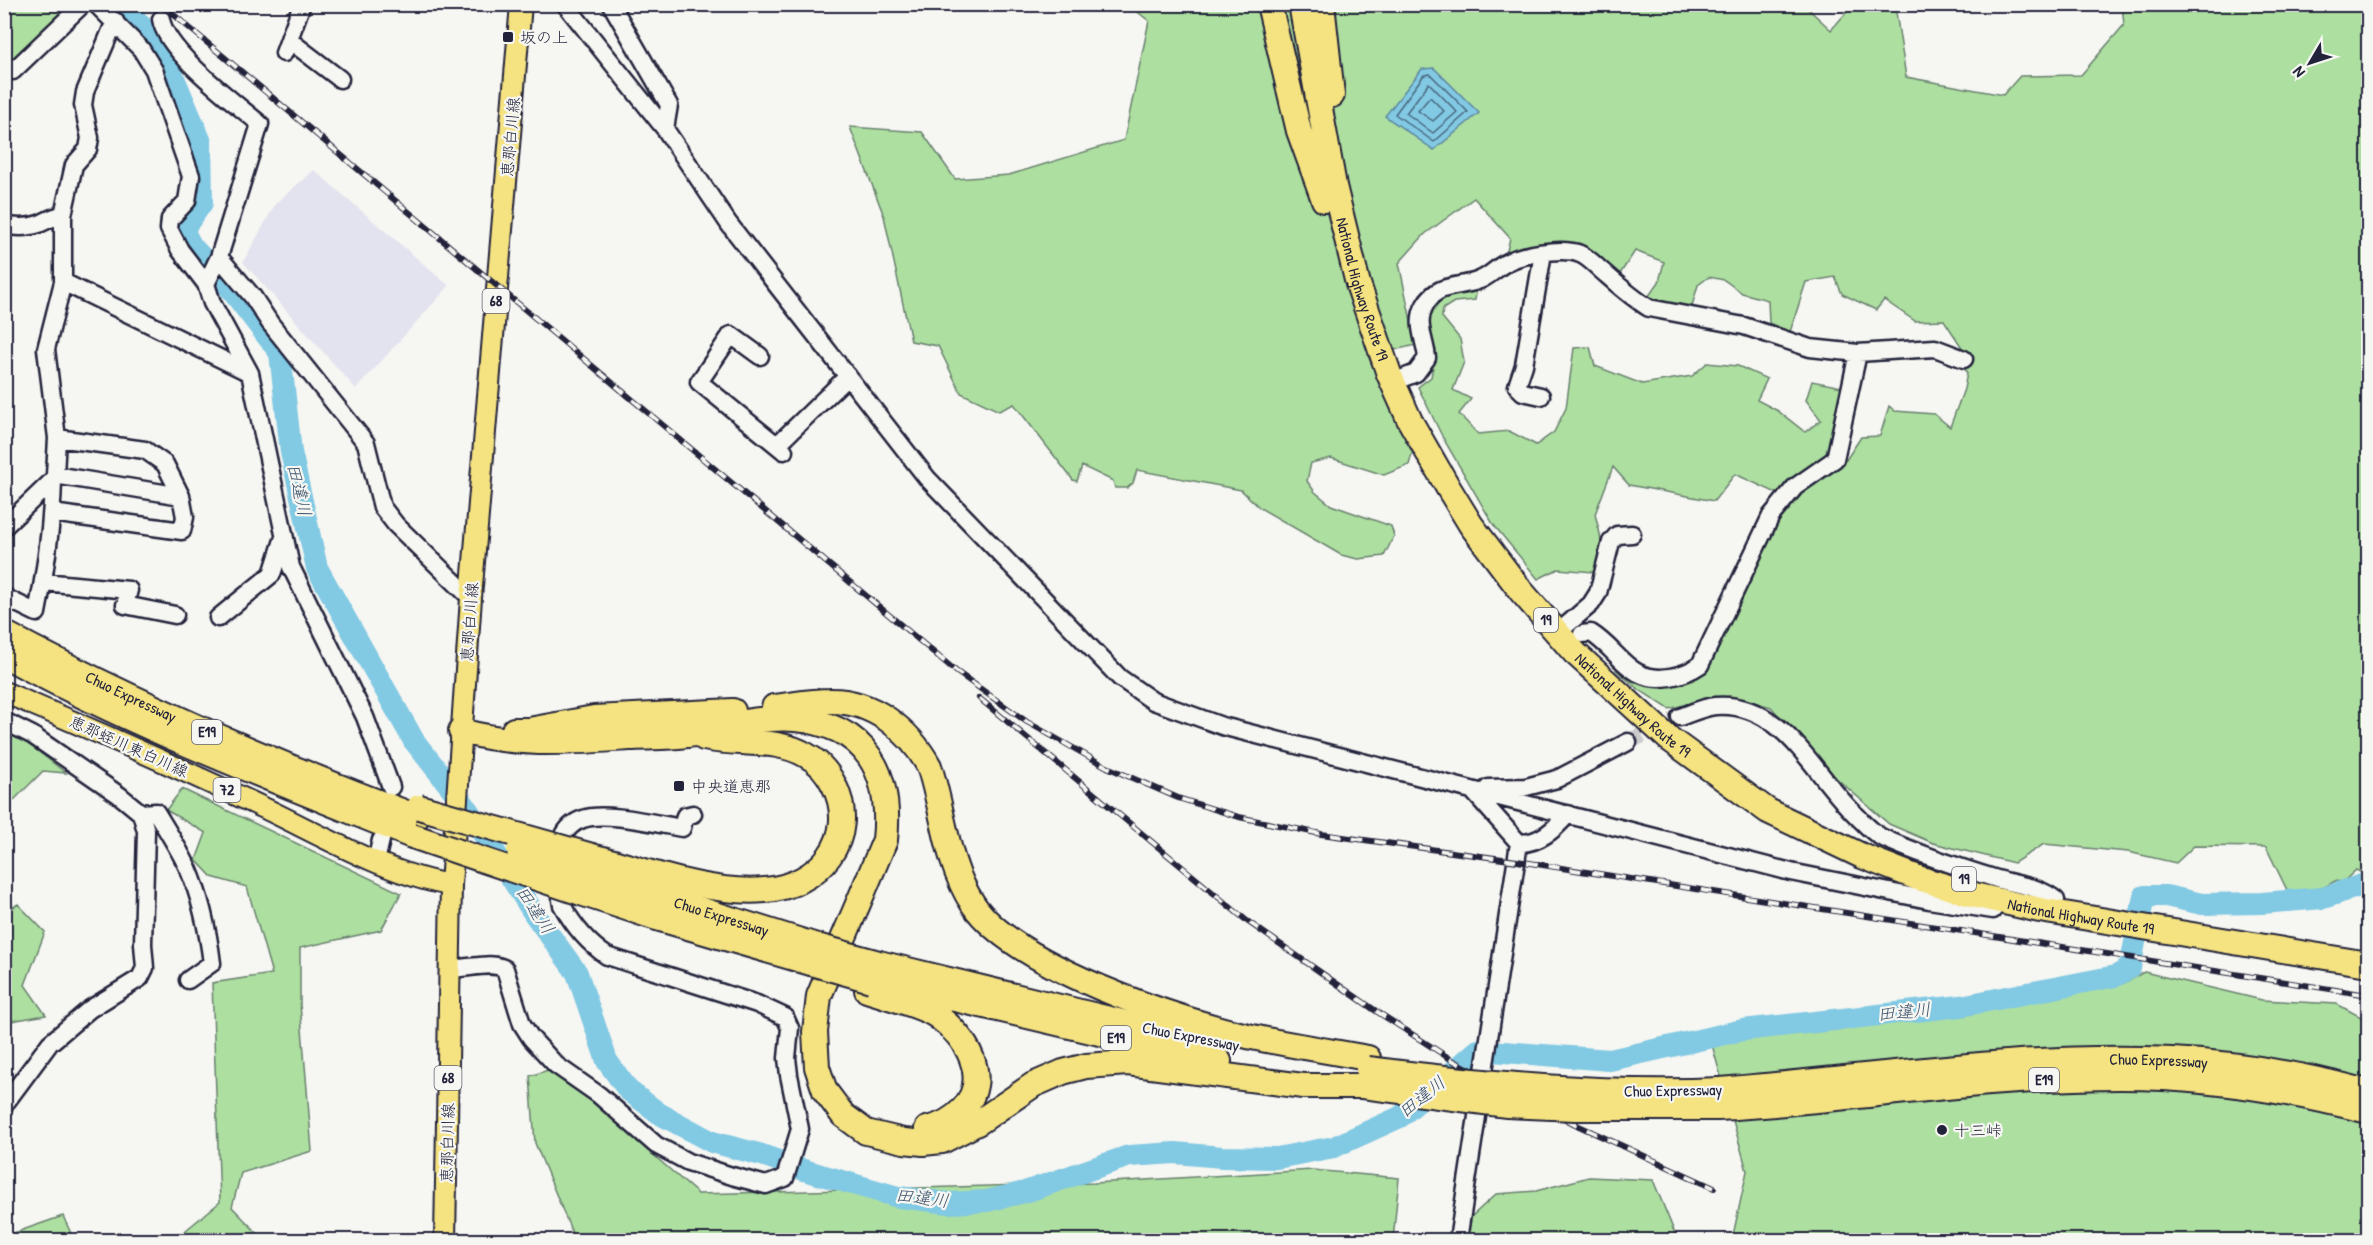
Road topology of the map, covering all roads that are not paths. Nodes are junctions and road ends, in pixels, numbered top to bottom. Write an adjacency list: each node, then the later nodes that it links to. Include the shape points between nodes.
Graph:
1 (83, 4): 13 (street, via 13,71)
2 (96, 4): 11 (street)
3 (302, 4): 14 (street, via 286,47)
4 (565, 4): 15 (street)
5 (611, 4): 15 (street, via 669,105)
6 (1269, 4): 22 (highway, via 1299,131 1350,278)
7 (1301, 4): 22 (highway, National Highway Route 19 / 19, via 1334,186)
8 (1308, 4): 23 (highway, National Highway Route 19 / 19, via 1340,184)
9 (1322, 4): 23 (highway, via 1335,121 1348,195 1375,298)
10 (522, 5): 40 (main road, 恵那白川線 / 68)
11 (115, 21): 12 (street); 16 (street, via 86,92 88,149 74,165)
12 (141, 49): 19 (street, via 161,24 192,64 260,124); 21 (street, via 154,70 191,176 187,201 170,219 169,229)
13 (4, 63)
14 (340, 79)
15 (665, 129): 28 (street, via 729,224)
16 (63, 215): 17 (street, via 21,228); 20 (street)
17 (4, 225)
18 (1543, 253): 24 (street, via 1563,250 1581,254 1649,308 1744,326 1810,348); 29 (street, via 1520,256 1489,276 1436,291 1421,313 1427,358 1416,373); 30 (street, via 1517,386 1523,392)
19 (219, 257): 21 (street); 40 (street, via 366,443 382,507)
20 (63, 282): 27 (street); 31 (street, via 46,349)
21 (206, 284): 27 (street, via 212,303)
22 (1358, 284): 29 (highway, National Highway Route 19 / 19)
23 (1374, 308): 29 (highway, National Highway Route 19 / 19)
24 (1858, 353): 26 (street, via 1935,348); 43 (street, via 1835,459 1795,487 1771,516 1700,665 1683,674 1648,678 1627,666 1591,633)
25 (760, 356): 28 (street, via 731,335 699,382 780,448)
26 (1964, 359)
27 (250, 373): 37 (street)
28 (848, 376): 55 (street, via 927,478 1135,690 1171,709 1222,726)
29 (1396, 381): 43 (highway, National Highway Route 19 / 19, via 1476,521 1528,591); 66 (highway, National Highway Route 19 / 19, via 1410,421 1449,489 1521,591 1596,674 1668,738 1738,791 1800,827 1918,878 2040,910)
30 (1540, 396)
31 (57, 438): 32 (street); 33 (street, via 145,450 165,464)
32 (54, 478): 33 (street); 34 (street); 35 (street)
33 (181, 496): 34 (street, via 185,517 182,531)
34 (52, 513): 38 (street)
35 (4, 527)
36 (1632, 534): 43 (street, via 1617,535 1611,542 1598,593)
37 (284, 536): 42 (street, via 272,574); 54 (street, via 291,567 365,717)
38 (43, 582): 39 (street, via 37,613); 41 (street, via 129,590 125,605)
39 (4, 597)
40 (471, 598): 50 (main road, 恵那白川線 / 68)
41 (175, 615)
42 (218, 618)
43 (1572, 632): 65 (highway, National Highway Route 19 / 19, via 1620,688 1694,748 1770,798 1870,848 1971,881)
44 (4, 633): 59 (highway, Chuo Expressway / E19, via 96,681 243,749)
45 (4, 655): 59 (highway, Chuo Expressway / E19, via 134,721)
46 (4, 692): 62 (main road, 恵那蛭川東白川線 / 72, via 199,777)
47 (810, 703): 50 (highway, via 594,718 529,730); 71 (highway, via 864,731 894,776 899,803 895,847 830,1004 826,1028 834,1078 847,1101 884,1123 912,1130 930,1129 951,1120 974,1092 976,1074 965,1042 935,1014); 73 (highway, via 850,703 901,727 929,766 956,872 969,897 994,927 1036,956 1070,975 1172,1015)
48 (1680, 717): 65 (street, via 1715,706 1751,710 1776,724 1846,806 1878,835 1942,862 2044,890)
49 (4, 721): 56 (street, via 42,742)
50 (461, 731): 51 (highway, via 494,740 550,744); 64 (main road, 恵那白川線 / 68)
51 (690, 735): 63 (highway, via 781,746 804,753 819,764 838,793 841,809 840,832 828,859 792,885 764,891); 73 (highway, via 714,726 742,723 793,719 814,722 848,735 869,756 878,774 885,790 885,840 819,996 814,1032 817,1067 825,1091 843,1114 866,1132 904,1141 942,1141 979,1122 1032,1085 1086,1066 1128,1063 1303,1086)
52 (1628, 742): 53 (street)
53 (1557, 779): 55 (street, via 1527,787); 57 (street, via 1548,794 1549,802)
54 (391, 787)
55 (1472, 790): 57 (street); 61 (street)
56 (141, 813): 72 (street, via 156,812 188,869 209,936 212,963); 76 (street, via 146,831 145,968 140,978 90,1010 50,1043)
57 (1562, 813): 61 (street, via 1556,828 1530,844); 66 (street, via 1791,872 1929,900)
58 (693, 814): 70 (street, via 685,816 682,828 594,815 568,827 562,839 561,903 585,937 607,956 757,1004 785,1017 790,1028 789,1075 800,1130 785,1178 766,1185 688,1162 656,1145 556,1065 531,1038 522,1024 506,969)
59 (416, 820): 63 (highway, Chuo Expressway / E19, bridge); 63 (highway, bridge)
60 (381, 840): 62 (street)
61 (1518, 843): 79 (street)
62 (376, 861): 64 (main road, 恵那蛭川東白川線 / 72, via 417,878)
63 (587, 874): 68 (highway, Chuo Expressway / E19); 68 (highway, Chuo Expressway / E19, via 657,918)
64 (451, 885): 70 (main road, 恵那白川線 / 68)
65 (2056, 900): 66 (highway, National Highway Route 19 / 19)
66 (2140, 924): 67 (highway, National Highway Route 19 / 19, via 2344,946); 69 (highway, National Highway Route 19 / 19)
67 (2368, 953)
68 (812, 960): 71 (highway, Chuo Expressway / E19, bridge)
69 (2368, 964)
70 (450, 969): 78 (main road, 恵那白川線 / 68)
71 (872, 977): 73 (highway, Chuo Expressway / E19, via 1223,1062)
72 (188, 980)
73 (1366, 1071): 75 (highway, Chuo Expressway / E19, bridge); 75 (highway, Chuo Expressway / E19, bridge, via 1507,1105 1575,1108)
74 (2368, 1092): 75 (highway, Chuo Expressway / E19, via 2322,1080 2228,1065 2120,1059 1963,1066)
75 (1719, 1099): 77 (highway, Chuo Expressway / E19, via 2122,1077 2272,1089)
76 (4, 1105)
77 (2368, 1111)
78 (445, 1240)
79 (1458, 1240)

